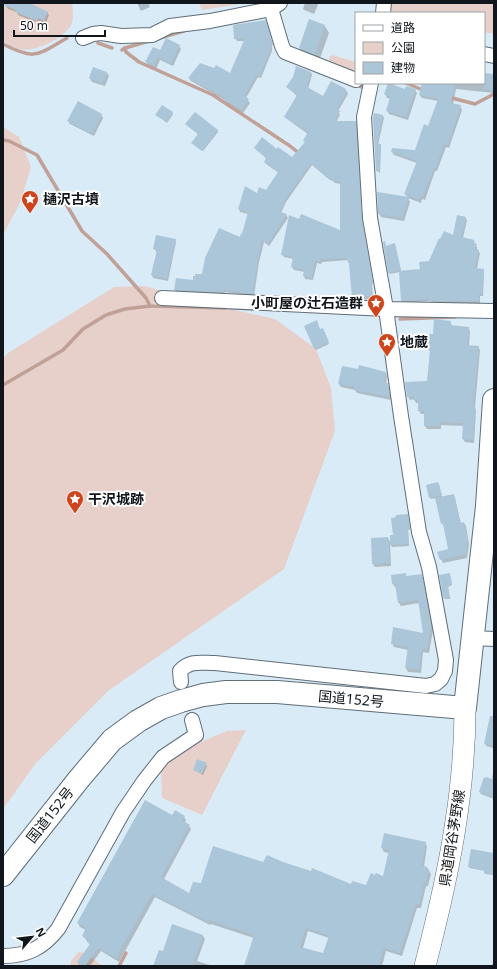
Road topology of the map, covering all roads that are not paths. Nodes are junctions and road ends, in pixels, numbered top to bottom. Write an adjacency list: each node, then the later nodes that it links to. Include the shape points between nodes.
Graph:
1 (276, 6): 2 (street, via 210,21 170,26 152,35 121,36 101,33); 3 (street, via 285,52)
2 (83, 38)
3 (355, 80)
4 (369, 84): 6 (street, via 364,117 370,218)
5 (162, 298): 6 (street)
6 (386, 309): 7 (street); 11 (street, via 419,532 429,567 444,646 446,660 441,679 426,686 197,662 186,665 180,671)
7 (494, 310)
8 (494, 400): 9 (highway, via 487,506)
9 (472, 638): 10 (street); 12 (highway)
10 (494, 639)
11 (181, 682)
12 (466, 708): 14 (highway, 国道152号, via 277,692 226,692 203,695 168,706 138,721 112,740); 16 (main road, 県道岡谷茅野線, via 457,822 440,909)
13 (192, 720): 15 (street, via 196,735 163,757 144,780 49,941 19,956)
14 (3, 875)
15 (3, 956)
16 (425, 966)

